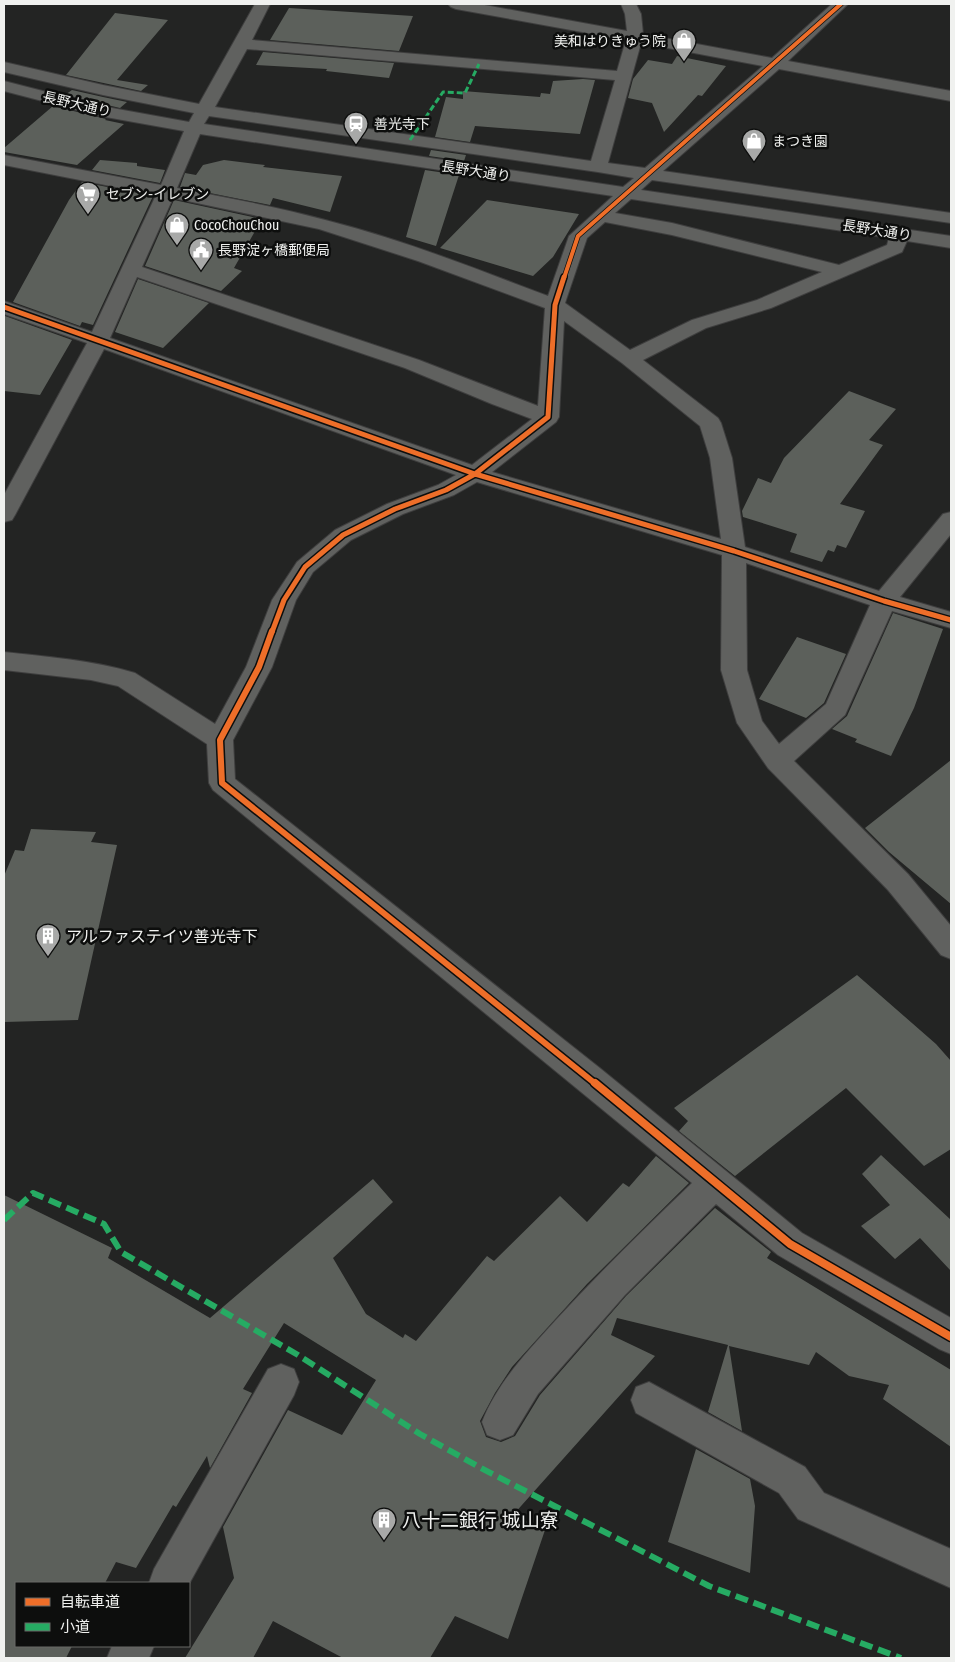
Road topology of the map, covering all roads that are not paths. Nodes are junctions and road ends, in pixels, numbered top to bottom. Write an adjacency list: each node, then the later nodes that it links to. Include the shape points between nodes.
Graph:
1 (262, 4): 6 (street)
2 (456, 4): 5 (street)
3 (629, 4): 5 (street)
4 (841, 4): 7 (street)
5 (635, 36): 7 (street); 9 (street)
6 (242, 44): 9 (street); 12 (street)
7 (776, 63): 11 (street); 16 (street)
8 (4, 67): 12 (street, 長野大通り)
9 (625, 76): 15 (street)
10 (4, 86): 13 (street, 長野大通り, via 100,110)
11 (951, 96)
12 (204, 110): 13 (street); 15 (street, 長野大通り)
13 (194, 128): 17 (street); 18 (street, 長野大通り)
14 (4, 160): 17 (street)
15 (598, 167): 16 (street, 長野大通り)
16 (648, 174): 18 (street); 20 (street, 長野大通り)
17 (167, 191): 23 (street); 25 (street, via 326,226 425,257)
18 (626, 193): 19 (street); 21 (street, 長野大通り)
19 (600, 216): 24 (street, via 672,229); 25 (street, via 578,236)
20 (951, 218)
21 (900, 233): 22 (street, 長野大通り); 24 (street, via 894,248)
22 (951, 242)
23 (131, 270): 27 (street); 29 (street, via 402,360)
24 (841, 271): 28 (street, via 764,304 699,324)
25 (555, 305): 28 (street); 29 (street)
26 (4, 307): 27 (street)
27 (98, 341): 30 (street); 31 (street)
28 (629, 359): 33 (street, via 710,423 721,458)
29 (548, 417): 30 (street)
30 (475, 474): 33 (street); 37 (street, via 343,535 305,567 284,600 259,667)
31 (4, 515)
32 (951, 519): 34 (street)
33 (734, 551): 34 (street); 38 (street, via 734,670 750,723)
34 (884, 601): 35 (street); 38 (street, via 836,709)
35 (951, 620)
36 (4, 661): 37 (street, via 126,679)
37 (220, 740): 40 (street, via 222,783)
38 (777, 761): 39 (street, via 898,882)
39 (951, 947)
40 (715, 1183): 41 (street, via 790,1244); 44 (street, via 601,1297 525,1381)
41 (951, 1337)
42 (281, 1382): 46 (street)
43 (649, 1400): 45 (street, via 792,1480 811,1506)
44 (500, 1422)
45 (951, 1569)
46 (169, 1582)
47 (133, 1647): 48 (street)
48 (126, 1658)

